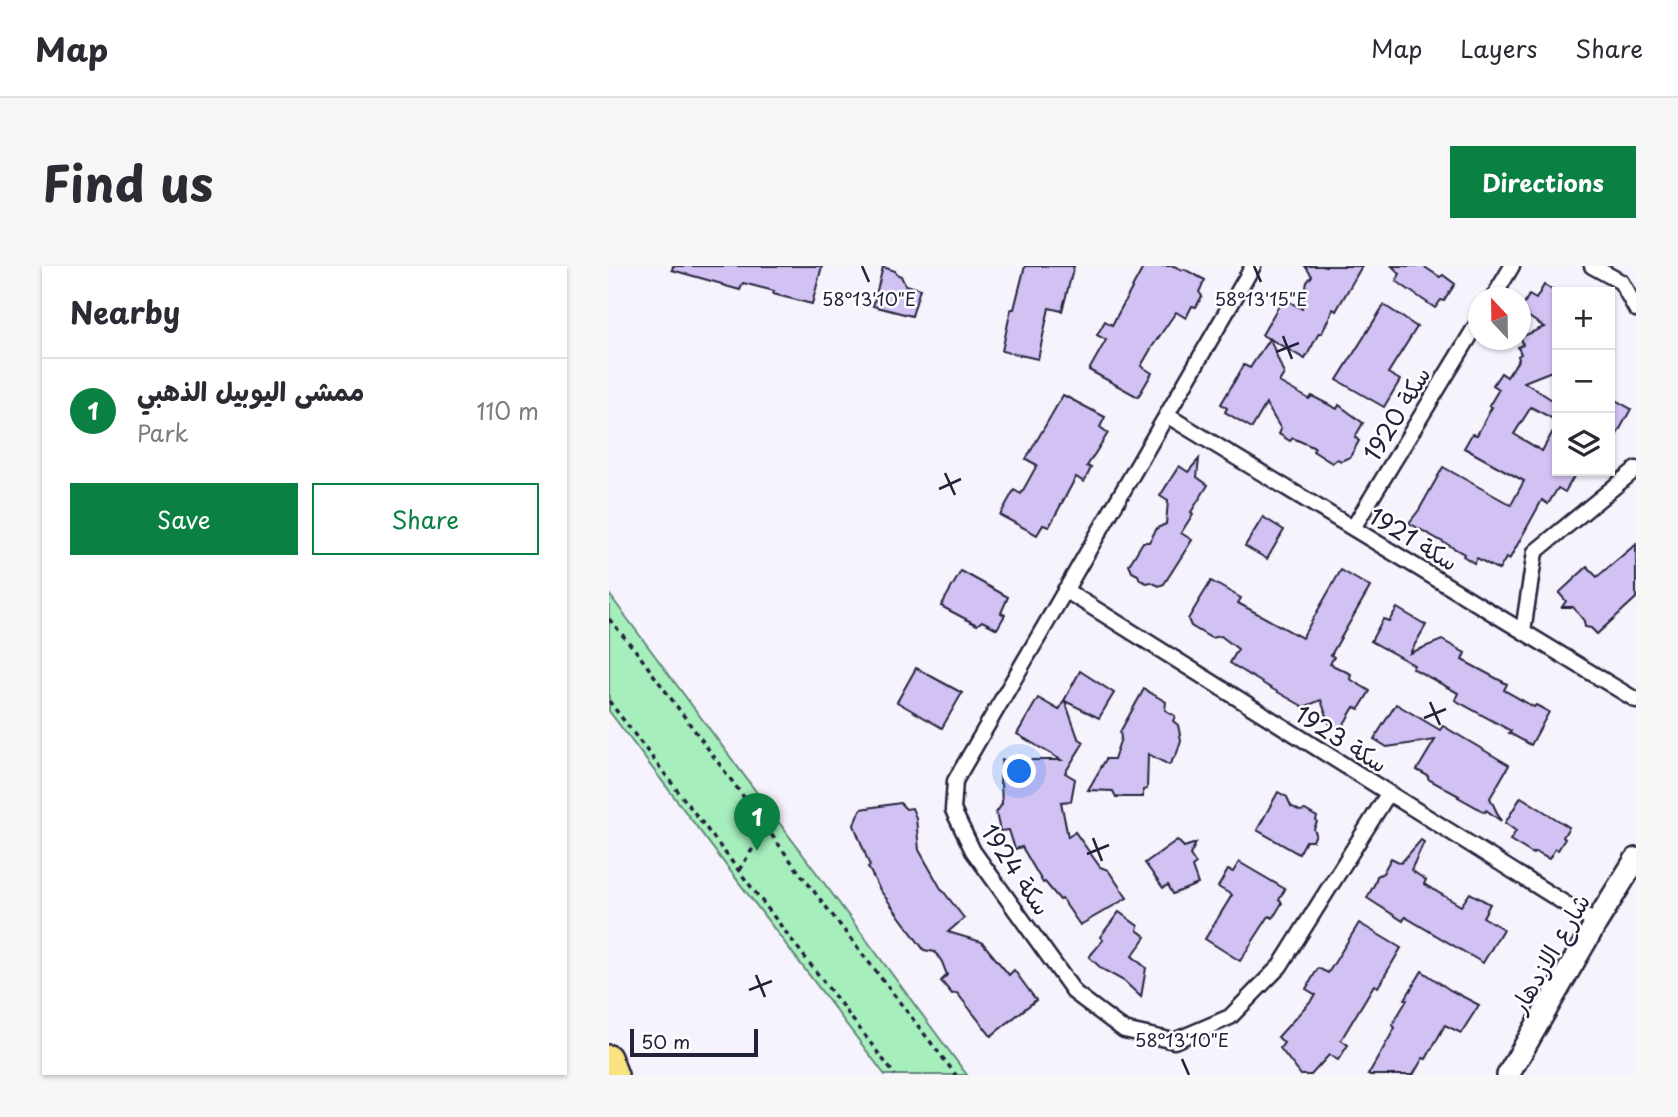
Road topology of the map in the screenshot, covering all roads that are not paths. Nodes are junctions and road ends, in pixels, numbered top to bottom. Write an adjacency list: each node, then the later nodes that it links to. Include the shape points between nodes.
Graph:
1 (1253, 266): 7 (street, سكة 1924)
2 (1512, 266): 4 (street)
3 (1592, 266): 5 (street, via 1621,282)
4 (1500, 287)
5 (1636, 309)
6 (1468, 339): 9 (street, سكة 1920)
7 (1168, 416): 9 (street, سكة 1921); 10 (street, سكة 1924)
8 (1636, 469): 11 (street, via 1535,552)
9 (1353, 528): 11 (street, سكة 1921)
10 (1065, 590): 13 (street, سكة 1923); 13 (street, سكة 1924, via 955,781 953,810 973,851 1075,993 1124,1030 1174,1041 1230,1017 1280,966)
11 (1523, 631): 12 (street, سكة 1921)
12 (1636, 700)
13 (1388, 794): 15 (street, سكة 1923)
14 (1636, 859): 15 (street, شارع الازدهار)
15 (1596, 923): 18 (street, شارع الازدهار)
16 (609, 1057): 17 (main road)
17 (616, 1075)
18 (1508, 1075)

